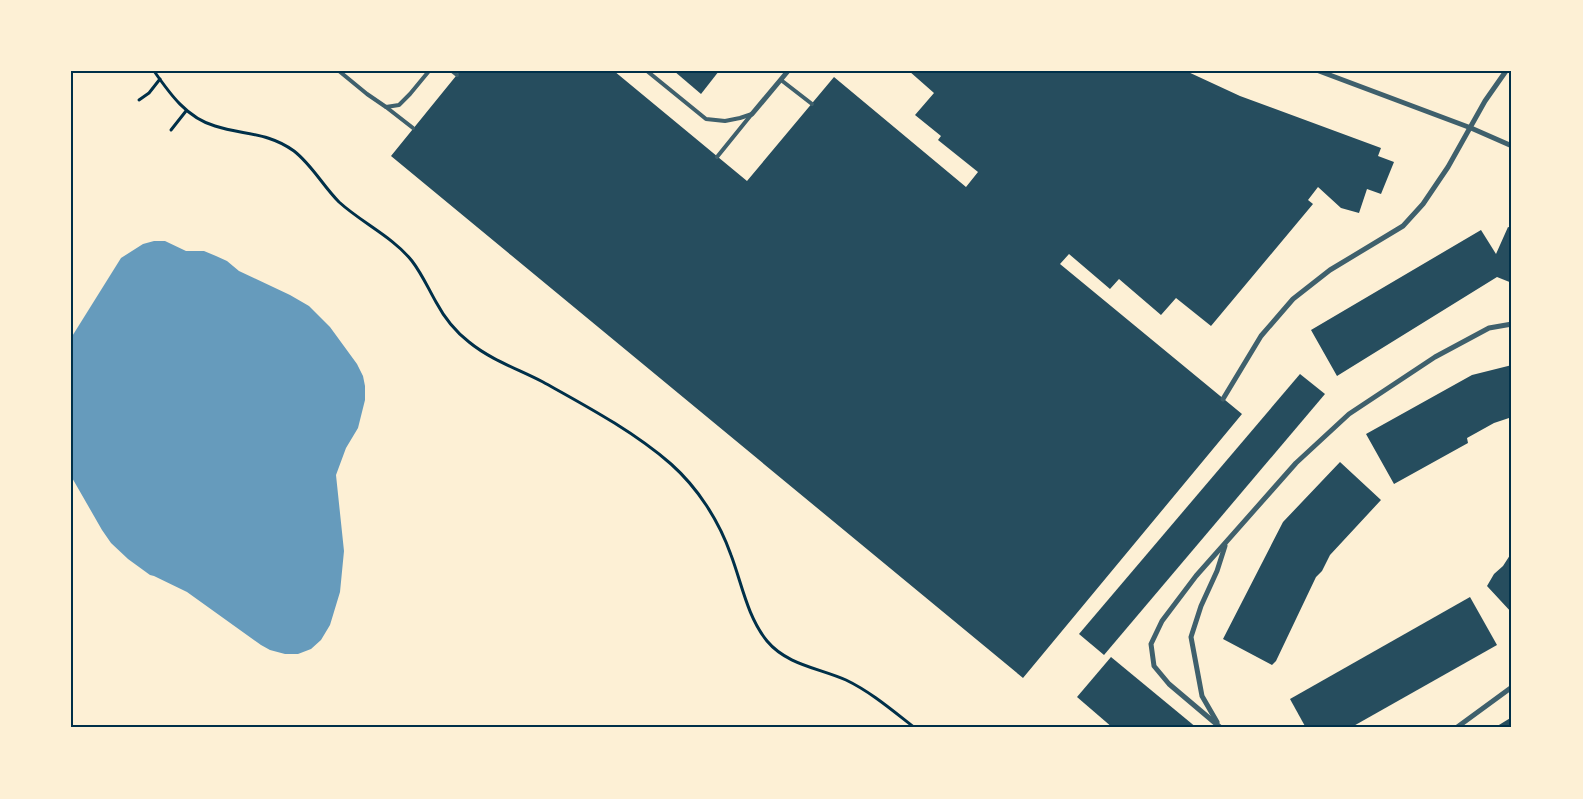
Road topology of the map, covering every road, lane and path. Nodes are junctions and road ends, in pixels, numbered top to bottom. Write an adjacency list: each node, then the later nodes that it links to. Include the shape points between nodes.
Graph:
1 (154, 71): 11 (path)
2 (340, 71): 15 (lane)
3 (429, 71): 15 (lane, via 399,105)
4 (452, 71): 10 (lane)
5 (647, 71): 17 (lane, via 706,119 725,121)
6 (788, 71): 12 (street)
7 (1319, 71): 9 (street)
8 (1506, 71): 19 (street)
9 (1330, 73): 19 (street)
10 (457, 75)
11 (160, 80): 13 (path); 16 (path)
12 (781, 80): 14 (lane); 17 (street)
13 (140, 100)
14 (812, 104)
15 (386, 107): 18 (lane)
16 (186, 110): 20 (path); 28 (path, via 215,127 262,136 294,152 351,213 410,258 437,306 469,342 619,427 672,465 711,513 731,552 750,613 776,650 789,659 848,681)
17 (752, 114): 22 (lane)
18 (413, 128)
19 (1471, 128): 21 (street); 24 (street, via 1423,204 1403,226 1330,270 1294,299 1261,336)
20 (171, 130)
21 (1512, 146)
22 (717, 157)
23 (1512, 324): 25 (street, via 1489,328 1435,357 1349,414 1296,463)
24 (1223, 399)
25 (1226, 544): 27 (street, via 1191,638 1202,696); 27 (street, via 1196,576 1162,621 1151,644 1154,666 1169,684)
26 (1512, 687): 29 (street)
27 (1220, 727)
28 (915, 728)
29 (1456, 728)

